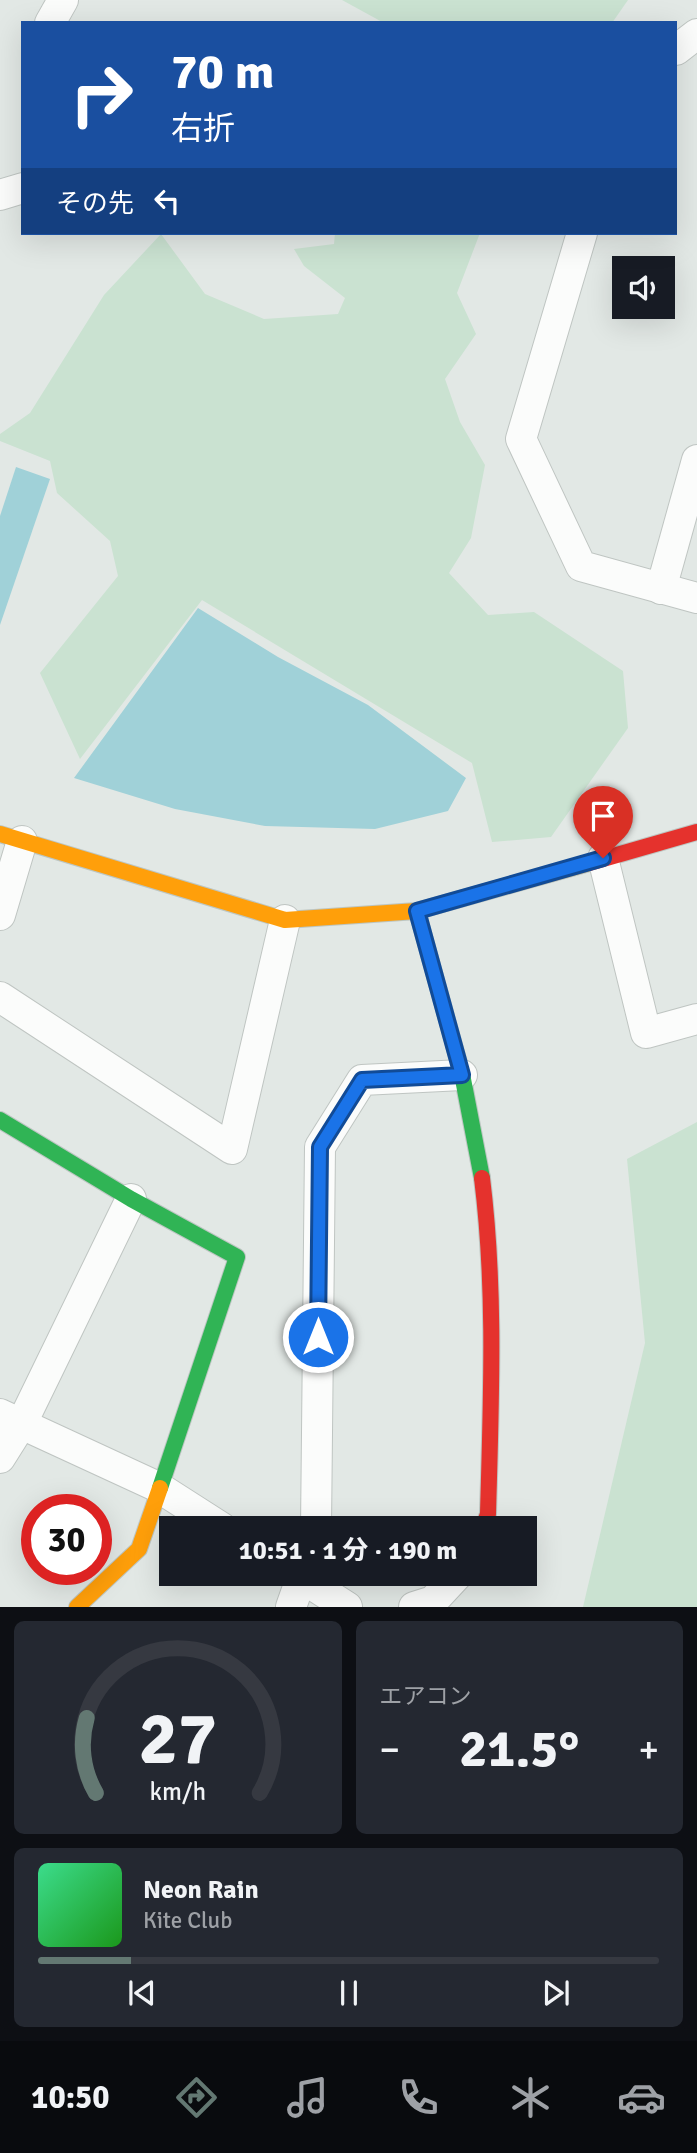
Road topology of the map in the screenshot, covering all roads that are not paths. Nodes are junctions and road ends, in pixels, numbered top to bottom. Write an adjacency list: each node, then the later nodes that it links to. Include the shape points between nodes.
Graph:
1 (62, 0): 2 (street)
2 (51, 21)
3 (697, 34): 4 (street)
4 (677, 49)
5 (21, 189): 6 (street)
6 (0, 195)
7 (581, 235): 9 (street, via 522,439 581,566)
8 (697, 460): 9 (street)
9 (661, 589): 10 (street)
10 (697, 598)
11 (697, 832): 13 (street)
12 (11, 838): 15 (street); 16 (street)
13 (603, 858): 14 (street); 18 (street, via 646,1033)
14 (417, 911): 16 (street); 19 (street)
15 (0, 915)
16 (285, 920): 17 (street, via 232,1149)
17 (0, 997)
18 (697, 1019)
19 (462, 1075): 26 (street, via 362,1080 320,1147); 27 (street, via 482,1174 492,1324)
20 (1, 1125): 21 (street)
21 (131, 1199): 22 (street); 24 (street, via 237,1257)
22 (11, 1418): 23 (street); 24 (street)
23 (0, 1458)
24 (158, 1487): 25 (street); 31 (street, via 139,1549)
25 (203, 1516)
26 (316, 1516)
27 (487, 1516)
28 (296, 1586): 32 (street)
29 (316, 1586): 33 (street)
30 (447, 1586): 34 (street, via 433,1601)
31 (78, 1607)
32 (291, 1607)
33 (347, 1607)
34 (414, 1607)

